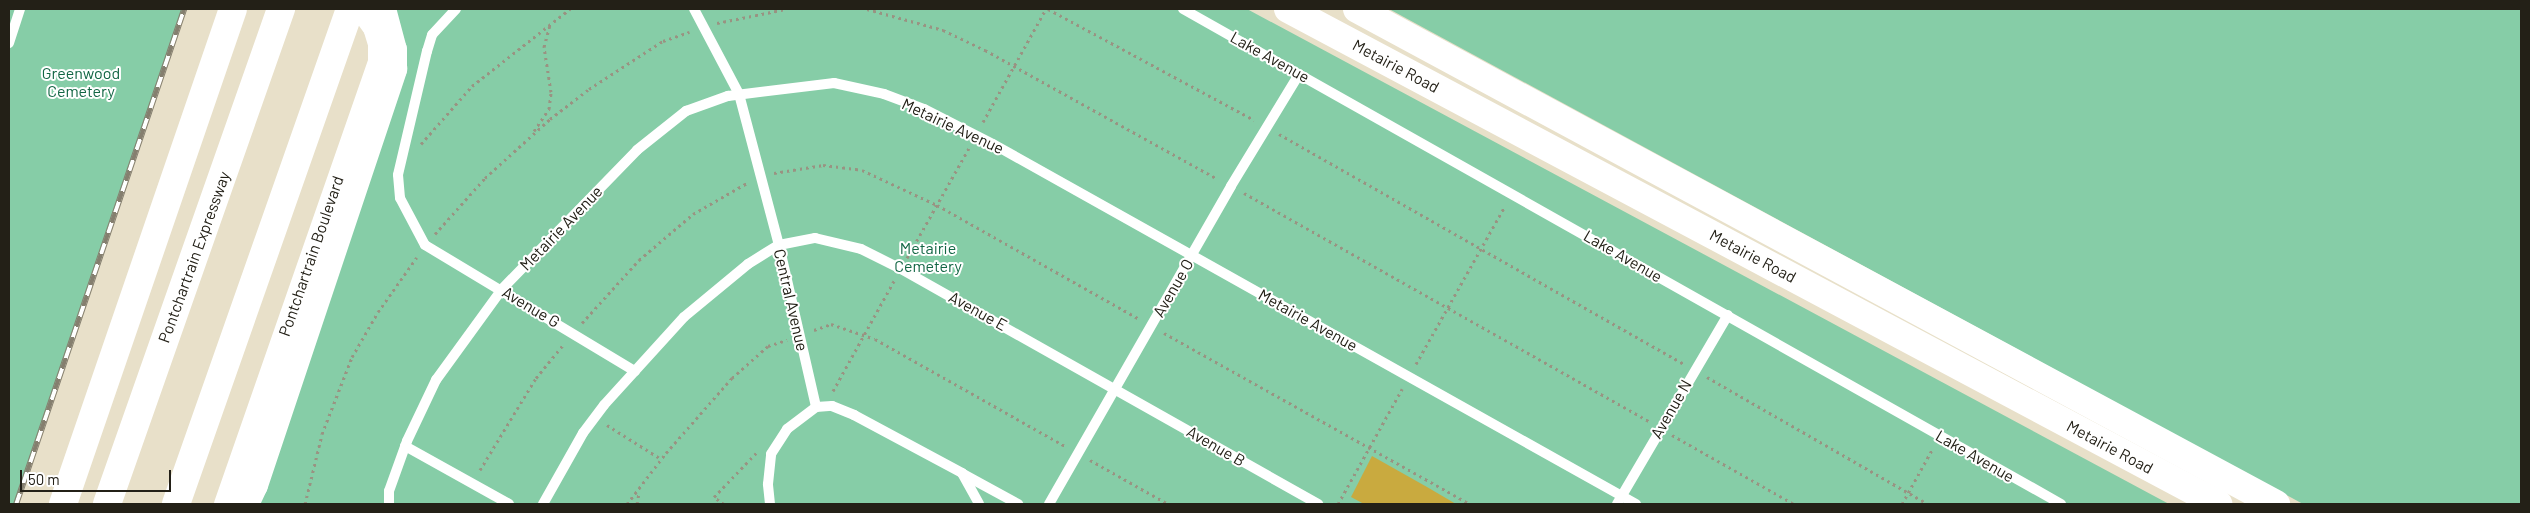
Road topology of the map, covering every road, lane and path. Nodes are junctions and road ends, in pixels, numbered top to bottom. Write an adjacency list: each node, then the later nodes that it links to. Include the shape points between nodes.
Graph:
1 (233, 9): 61 (main road)
2 (282, 9): 62 (main road, Pontchartrain Expressway)
3 (350, 9): 63 (main road)
4 (359, 9): 64 (street, Pontchartrain Boulevard, via 373,28 378,60)
5 (382, 9): 59 (main road, Pontchartrain Boulevard, via 393,50 394,69)
6 (456, 9): 25 (lane, via 432,35)
7 (570, 9): 16 (path)
8 (694, 9): 17 (lane, Central Avenue)
9 (786, 9): 17 (path)
10 (868, 9): 19 (path, via 943,30)
11 (1047, 9): 19 (path); 22 (path)
12 (1184, 9): 20 (lane, Lake Avenue)
13 (1288, 9): 85 (main road, Metairie Road)
14 (1357, 9): 86 (main road, Metairie Road)
15 (16, 12): 18 (lane)
16 (551, 22): 24 (path, via 544,47 551,92 550,109); 25 (path, via 472,86)
17 (705, 27): 21 (lane, Central Avenue); 24 (path, via 663,41 626,64 557,113)
18 (9, 43)
19 (1014, 65): 23 (path); 27 (path)
20 (1299, 74): 22 (lane, Avenue O); 28 (lane, Lake Avenue)
21 (739, 94): 23 (lane, Metairie Avenue, via 834,83 884,94 924,109); 26 (lane, Central Avenue); 35 (lane, Metairie Avenue, via 686,112 637,150)
22 (1267, 128): 27 (lane, Avenue O); 32 (path)
23 (976, 135): 29 (path); 33 (lane, Metairie Avenue)
24 (522, 144): 30 (path, via 484,178)
25 (399, 168): 30 (lane, via 400,198)
26 (762, 178): 29 (path, via 784,170 823,165 862,170); 31 (lane, Central Avenue); 39 (path, via 737,187 693,214 639,260)
27 (1231, 186): 33 (lane, Avenue O); 36 (path)
28 (1512, 193): 32 (path); 37 (lane, Lake Avenue)
29 (937, 205): 34 (path); 38 (path)
30 (425, 245): 35 (lane, Avenue G); 65 (path, via 378,312 352,357 322,434)
31 (779, 245): 34 (lane, Avenue E, via 815,238 861,249); 41 (lane, Central Avenue); 43 (lane, via 748,264 684,317)
32 (1481, 248): 36 (path); 42 (path)
33 (1192, 255): 38 (lane, Avenue O); 44 (lane, Metairie Avenue)
34 (901, 269): 40 (path); 45 (lane, Avenue E)
35 (502, 289): 39 (lane, Avenue G); 51 (lane, Metairie Avenue, via 436,380)
36 (1448, 308): 44 (path); 48 (path)
37 (1728, 315): 42 (lane, Avenue N); 50 (lane, Lake Avenue)
38 (1151, 325): 45 (lane, Avenue O); 52 (path)
39 (574, 333): 43 (lane, Avenue G); 56 (path, via 536,378)
40 (865, 334): 41 (path, via 832,324); 46 (path); 53 (path)
41 (799, 336): 46 (lane, Central Avenue); 54 (path, via 768,346 732,378)
42 (1694, 370): 48 (lane, Avenue N); 58 (path)
43 (635, 371): 47 (lane)
44 (1409, 377): 52 (path); 60 (lane, Metairie Avenue)
45 (1115, 388): 53 (lane, Avenue O); 77 (lane, Avenue B)
46 (820, 407): 49 (lane); 55 (lane, via 832,406 854,415)
47 (596, 417): 54 (path); 68 (lane)
48 (1660, 428): 60 (lane, Avenue N); 81 (path)
49 (787, 429): 71 (path, via 757,452 714,497); 72 (lane, via 771,454)
50 (1940, 436): 58 (path); 84 (lane, Lake Avenue)
51 (405, 446): 56 (lane); 66 (lane, Metairie Avenue, via 389,491)
52 (1370, 448): 78 (path); 79 (path)
53 (1078, 453): 75 (lane, Avenue O); 76 (path)
54 (662, 459): 57 (path)
55 (962, 473): 73 (lane); 74 (lane)
56 (474, 484): 67 (lane)
57 (639, 490): 69 (path); 70 (path)
58 (1908, 493): 82 (path); 83 (path)
59 (249, 498)
60 (1619, 500): 80 (lane, Metairie Avenue)
61 (63, 504)
62 (107, 504)
63 (176, 504)
64 (224, 504)
65 (305, 504)
66 (389, 504)
67 (509, 504)
68 (543, 504)
69 (627, 504)
70 (637, 504)
71 (724, 504)
72 (770, 504)
73 (979, 504)
74 (1018, 504)
75 (1049, 504)
76 (1168, 504)
77 (1318, 504)
78 (1338, 504)
79 (1470, 504)
80 (1636, 504)
81 (1794, 504)
82 (1902, 504)
83 (1928, 504)
84 (2061, 504)
85 (2218, 504)
86 (2276, 504)

